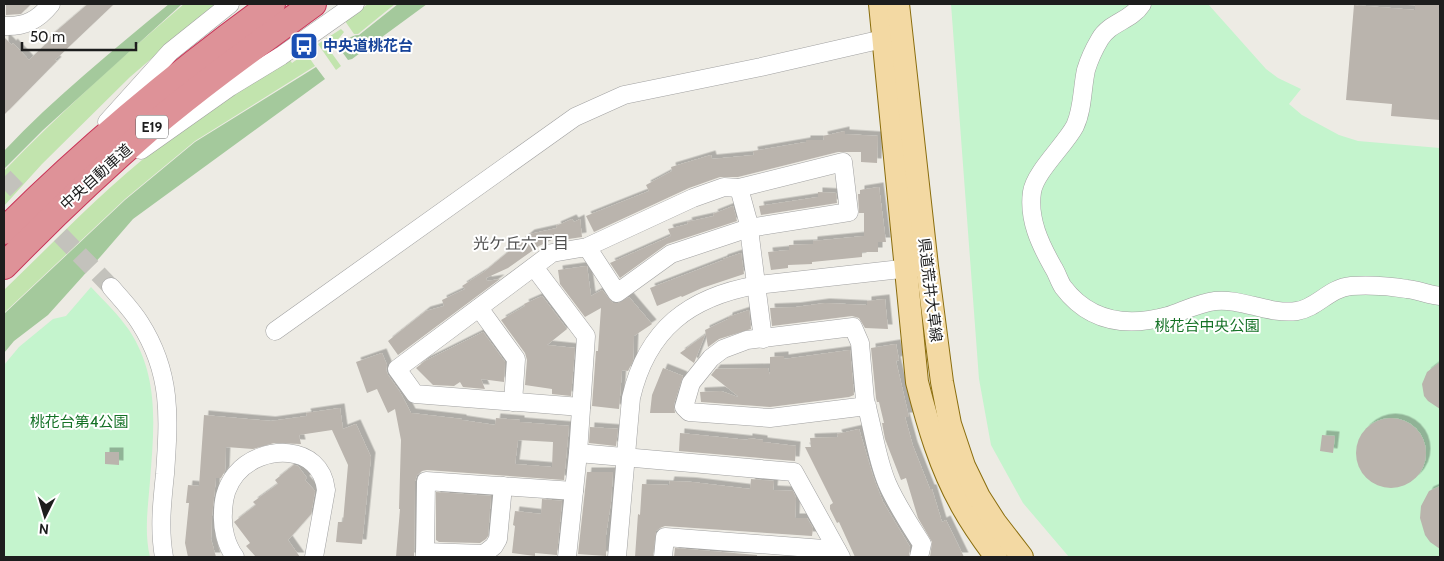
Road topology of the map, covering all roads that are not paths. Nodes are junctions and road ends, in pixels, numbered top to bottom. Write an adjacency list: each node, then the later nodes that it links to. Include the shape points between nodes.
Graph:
1 (51, 4): 9 (street, via 31,22)
2 (230, 4): 12 (street, via 170,52)
3 (272, 4): 12 (highway, 中央自動車道 / E19, via 216,44 136,109)
4 (313, 4): 12 (highway, 中央自動車道 / E19)
5 (355, 4): 12 (street, via 281,56)
6 (880, 4): 10 (main road, 県道荒井大草線)
7 (898, 4): 17 (main road, 県道荒井大草線)
8 (1142, 4): 22 (street, via 1137,12 1105,31 1099,40 1086,71 1075,124 1032,191 1035,230 1062,286 1080,305 1101,317 1133,322 1166,316 1213,301 1233,301 1283,312 1298,311 1350,286 1409,289)
9 (4, 26)
10 (883, 39): 19 (main road, 県道荒井大草線); 24 (street, via 624,95 575,117)
11 (739, 188): 13 (street); 13 (street, via 843,162 849,212); 15 (street, via 724,187 693,198)
12 (54, 198): 14 (highway, 中央自動車道 / E19); 16 (highway, 中央自動車道 / E19)
13 (748, 228): 15 (street, via 671,254 617,293); 20 (street)
14 (4, 232)
15 (587, 247): 18 (street, via 552,253)
16 (4, 266)
17 (927, 266): 19 (street); 43 (main road, 県道荒井大草線, via 950,424 979,497)
18 (534, 267): 23 (street); 28 (street, via 586,336)
19 (905, 268): 20 (street); 42 (main road, 県道荒井大草線, via 918,382 929,428 962,506)
20 (757, 285): 25 (street); 30 (street, via 731,290 691,308 659,335 635,380)
21 (111, 287): 35 (street, via 147,334 164,384 168,428 160,520)
22 (1440, 296)
23 (479, 308): 26 (street, via 516,359); 26 (street, via 397,369 415,394)
24 (275, 331)
25 (763, 339): 27 (street, via 853,327 860,343); 27 (street, via 747,340 723,349 711,358 691,383 684,406 689,412 770,418)
26 (513, 402): 28 (street)
27 (867, 406): 41 (street, via 887,484 922,544)
28 (581, 407): 29 (street)
29 (578, 453): 30 (street); 32 (street)
30 (625, 457): 33 (street, via 794,472); 39 (street)
31 (503, 486): 32 (street); 34 (street, via 498,539 494,546 484,554); 34 (street, via 426,481)
32 (574, 491): 38 (street)
33 (839, 554): 40 (street, via 665,537)
34 (425, 555)
35 (164, 557)
36 (235, 557): 37 (street, via 225,536 222,519 228,487 248,463 276,452 292,453 309,460 325,479 326,490)
37 (314, 557)
38 (567, 557)
39 (617, 557)
40 (663, 557)
41 (919, 557)
42 (996, 557)
43 (1022, 557)

